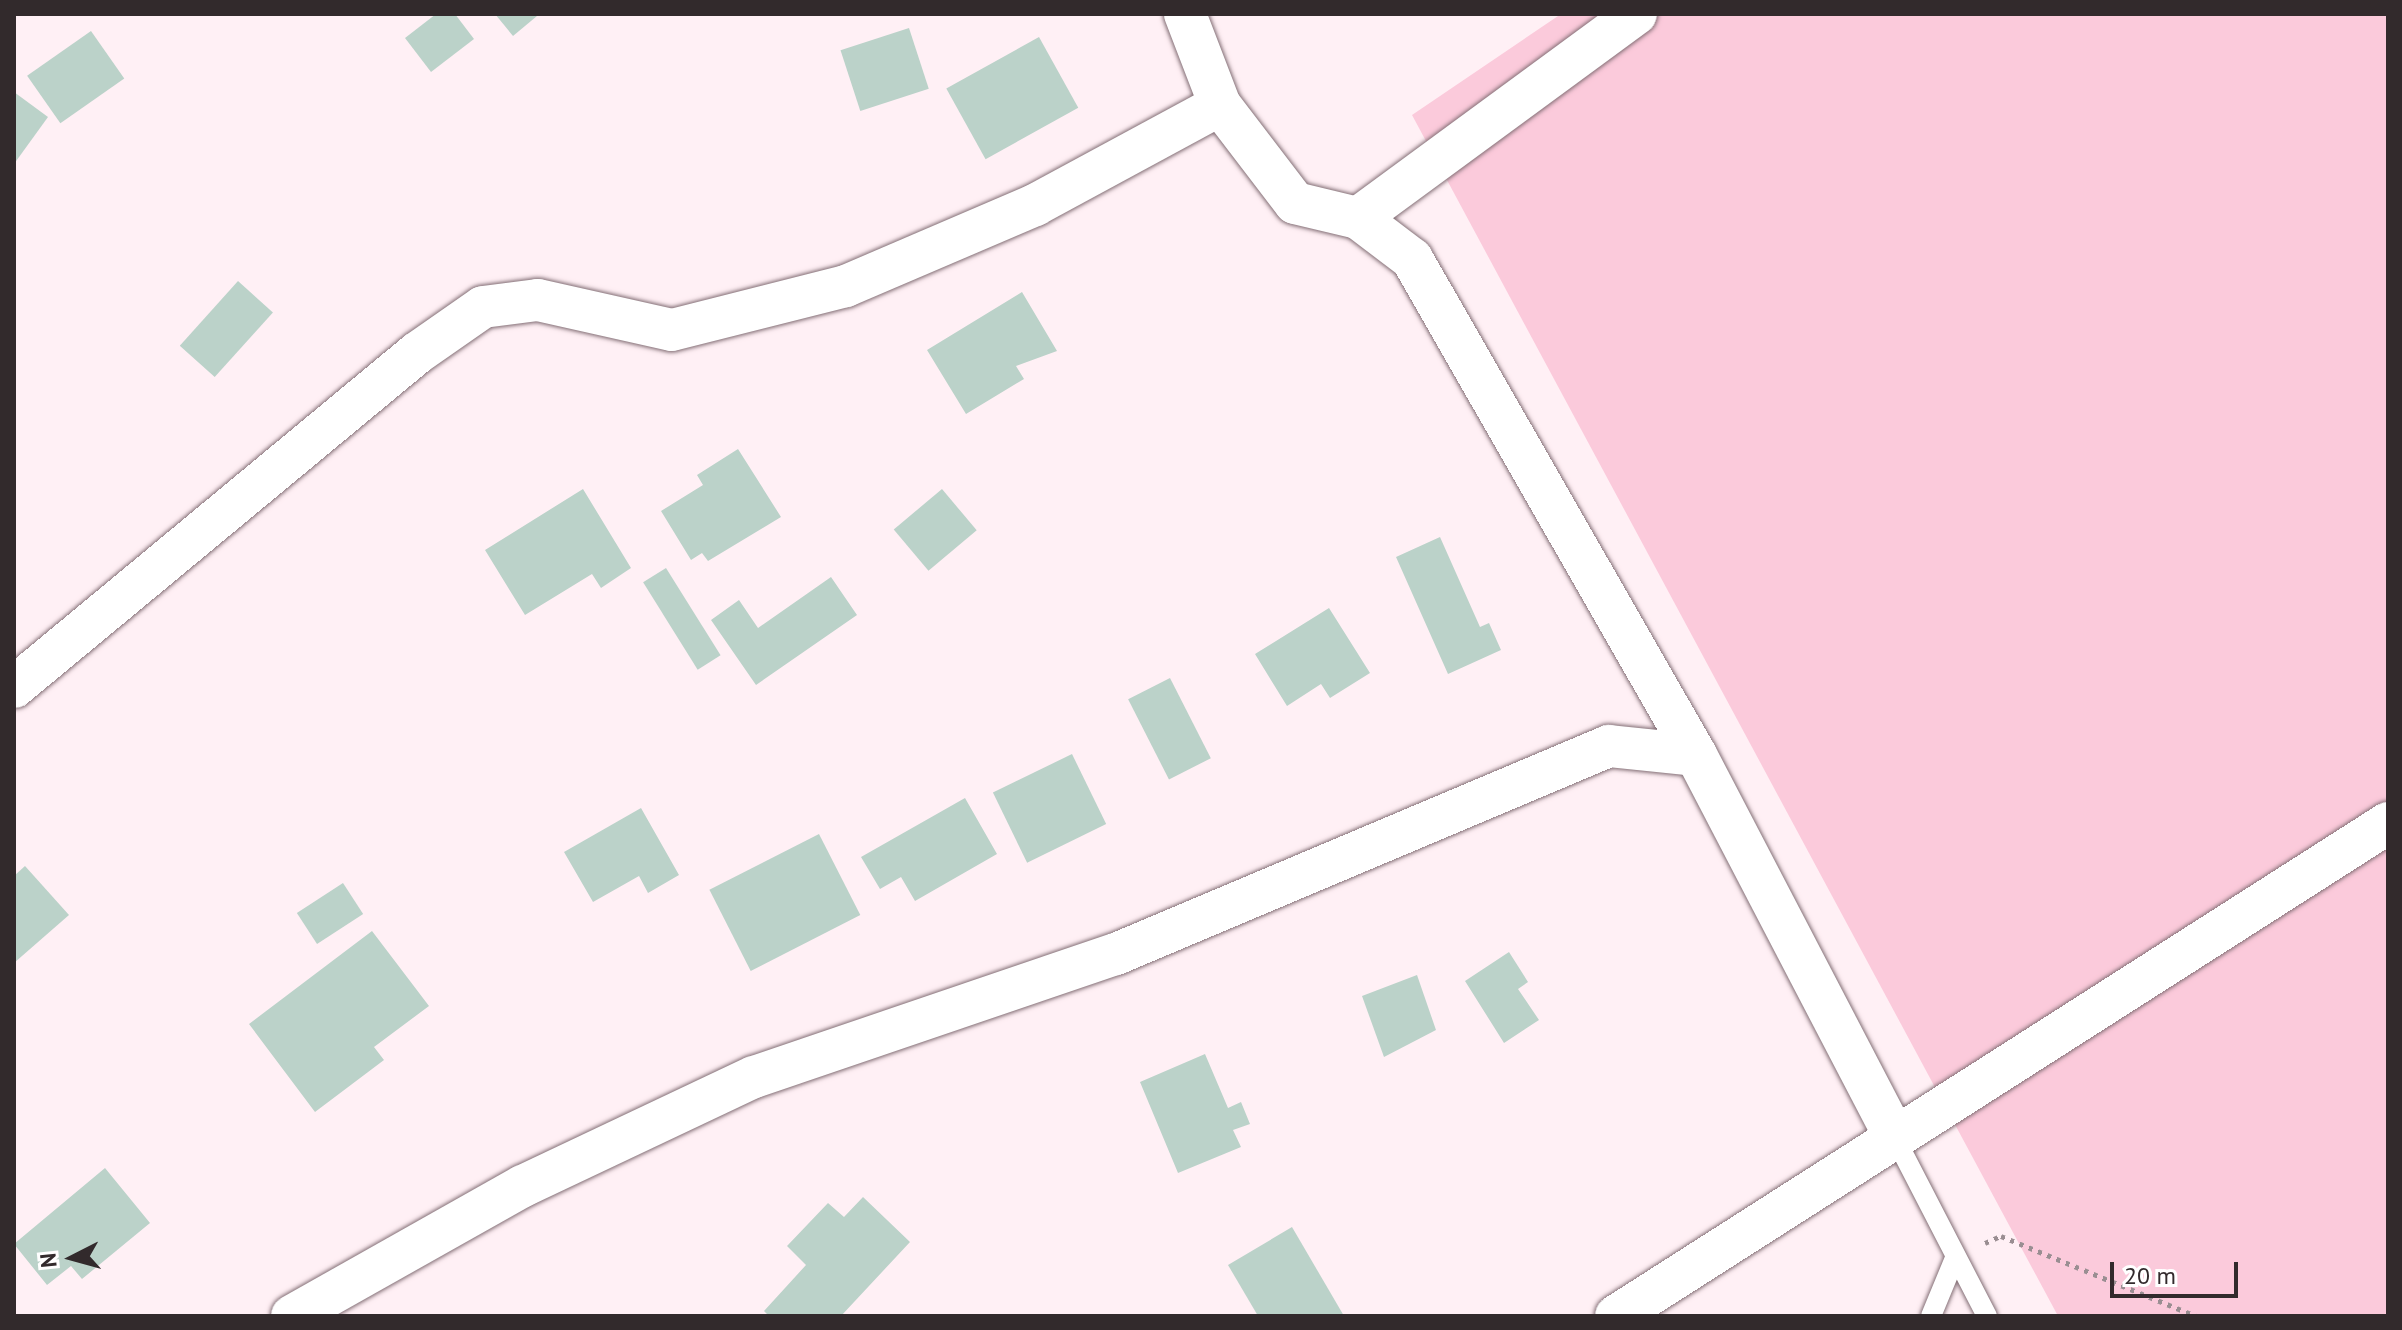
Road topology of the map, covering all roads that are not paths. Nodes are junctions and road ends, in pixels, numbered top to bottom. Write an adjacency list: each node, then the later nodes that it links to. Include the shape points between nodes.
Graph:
1 (1185, 14): 3 (street)
2 (1636, 14): 4 (street)
3 (1220, 105): 4 (street, via 1295,203); 5 (street, via 1035,205 846,286 672,330 538,300 483,307 417,353)
4 (1358, 218): 6 (street, via 1412,259)
5 (14, 687)
6 (1696, 755): 8 (street); 10 (street, via 1609,746 1116,954 754,1077 523,1186)
7 (2388, 823): 8 (street)
8 (1894, 1136): 9 (lane); 11 (street)
9 (1955, 1258): 12 (lane); 13 (lane)
10 (292, 1316)
11 (1616, 1316)
12 (1931, 1316)
13 (1987, 1316)

